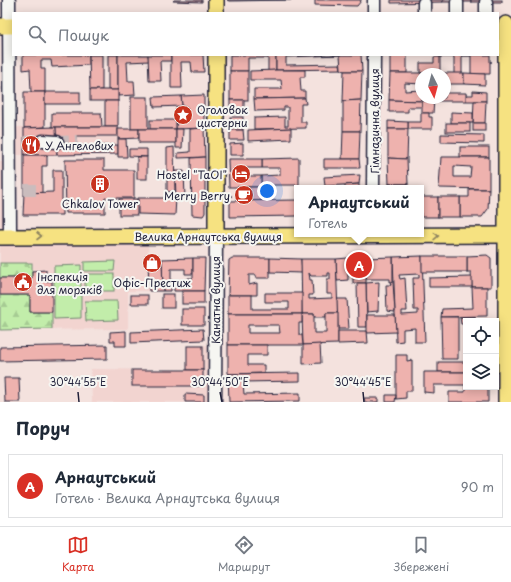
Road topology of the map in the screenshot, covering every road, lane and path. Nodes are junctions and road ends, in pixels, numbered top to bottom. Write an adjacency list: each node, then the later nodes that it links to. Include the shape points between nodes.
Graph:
1 (9, 0): 7 (street)
2 (216, 0): 4 (main road)
3 (374, 0): 5 (street)
4 (216, 12)
5 (374, 12)
6 (505, 24): 19 (main road)
7 (7, 26): 12 (street)
8 (216, 56): 14 (main road, Канатна вулиця)
9 (374, 56): 13 (street, Гімназична вулиця)
10 (43, 141): 11 (street)
11 (57, 142)
12 (5, 167): 20 (street)
13 (373, 185)
14 (216, 196): 15 (path); 16 (main road, Канатна вулиця)
15 (244, 196)
16 (216, 235): 17 (main road, Велика Арнаутська вулиця); 20 (main road, Велика Арнаутська вулиця, one-way to 16); 21 (street, Канатна вулиця)
17 (294, 235)
18 (424, 235): 19 (main road, Велика Арнаутська вулиця, one-way to 19)
19 (508, 235): 22 (main road)
20 (5, 237)
21 (214, 402)
22 (506, 402)

